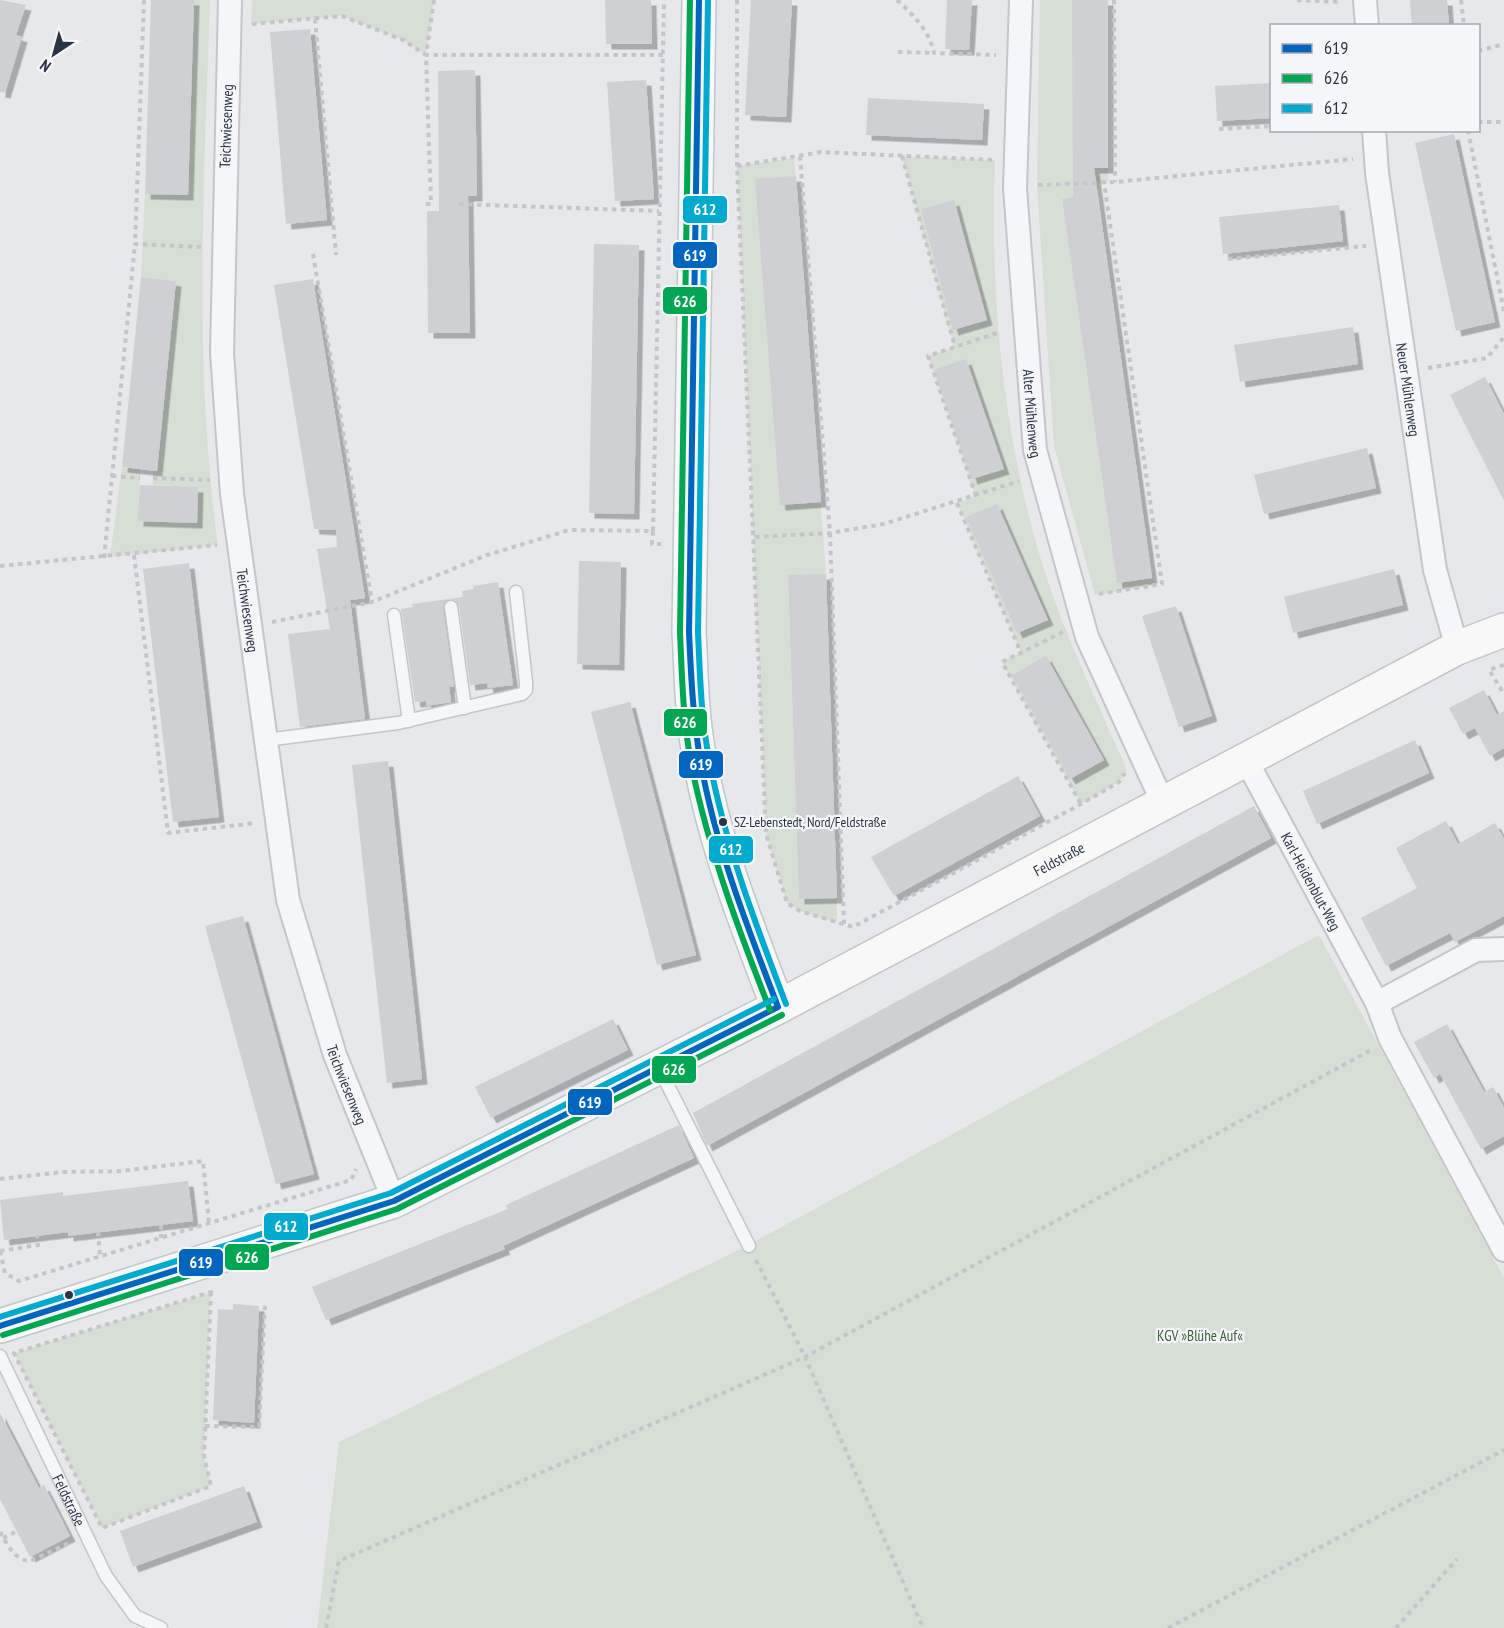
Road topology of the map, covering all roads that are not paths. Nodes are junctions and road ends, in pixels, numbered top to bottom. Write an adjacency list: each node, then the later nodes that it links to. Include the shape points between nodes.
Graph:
1 (230, 0): 14 (street, Teichwiesenweg, via 222,353 232,494)
2 (699, 0): 19 (street, via 689,632 695,728 732,889)
3 (1021, 0): 16 (street, Alter Mühlenweg, via 1015,188 1035,450 1088,637)
4 (1354, 1): 5 (street)
5 (1365, 24)
6 (1374, 132): 11 (street, Neuer Mühlenweg, via 1435,570)
7 (516, 592): 12 (lane, via 526,690 517,697)
8 (451, 607): 12 (lane)
9 (394, 615): 13 (lane)
10 (1504, 630): 11 (street, Feldstraße)
11 (1457, 648): 15 (street, Feldstraße)
12 (465, 708): 13 (lane)
13 (409, 721): 14 (lane)
14 (266, 740): 21 (street, Teichwiesenweg, via 288,900 335,1055)
15 (1245, 758): 16 (street, Feldstraße); 18 (street, Karl-Heidenblut-Weg)
16 (1163, 803): 19 (street, Feldstraße)
17 (1504, 949): 18 (street, via 1476,950)
18 (1377, 1003): 23 (street, Karl-Heidenblut-Weg, via 1390,1038)
19 (778, 1007): 20 (street, Feldstraße)
20 (659, 1067): 21 (street, Feldstraße); 22 (lane)
21 (394, 1201): 24 (street, Feldstraße)
22 (749, 1246)
23 (1504, 1250)
24 (0, 1326)
25 (0, 1356): 26 (lane, Feldstraße, via 106,1576 135,1616)
26 (161, 1628)

